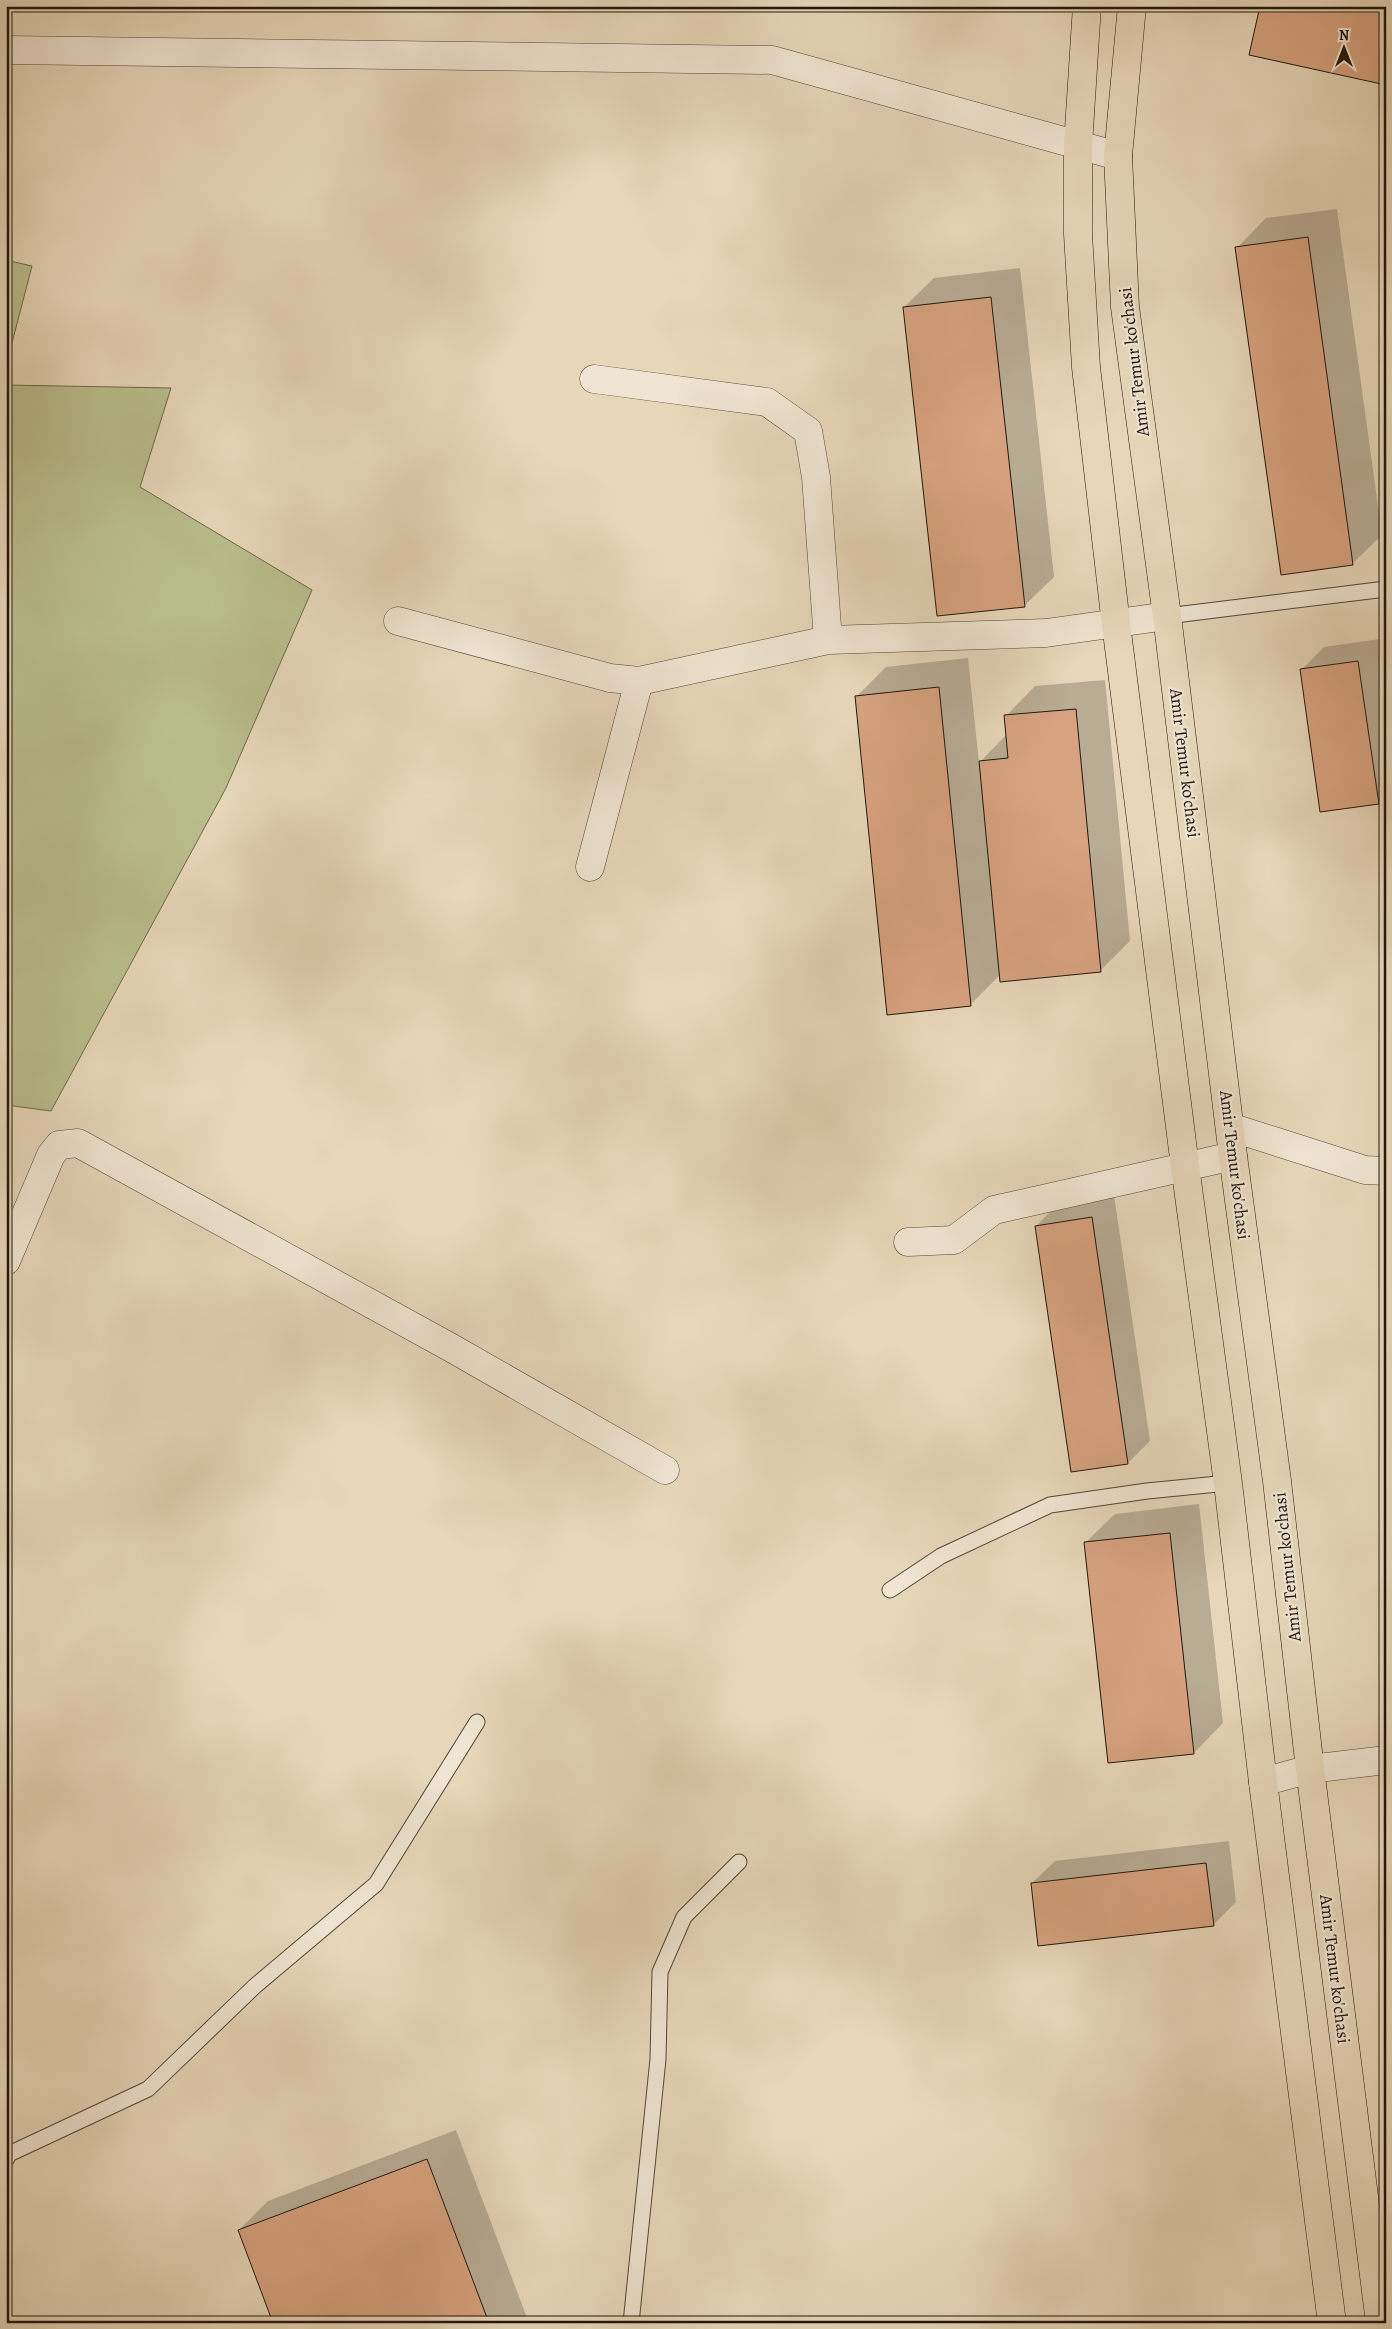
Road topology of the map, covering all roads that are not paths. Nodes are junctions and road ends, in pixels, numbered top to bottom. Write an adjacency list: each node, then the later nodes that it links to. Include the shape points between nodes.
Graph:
1 (1087, 6): 4 (main road)
2 (1132, 6): 5 (main road, Amir Temur ko'chasi)
3 (6, 50): 4 (street, via 772,60)
4 (1078, 145): 5 (street); 10 (main road, via 1078,234 1086,367)
5 (1118, 156): 8 (main road, Amir Temur ko'chasi, via 1125,307)
6 (594, 379): 11 (street, via 767,402 808,430 816,477)
7 (1386, 589): 8 (lane)
8 (1167, 616): 10 (street); 14 (main road, Amir Temur ko'chasi)
9 (398, 621): 12 (street, via 610,678)
10 (1116, 624): 11 (street, via 1046,634); 16 (main road)
11 (828, 640): 12 (street)
12 (639, 682): 13 (street)
13 (590, 866)
14 (1230, 1127): 15 (main road, Amir Temur ko'chasi); 17 (street, via 1364,1170)
15 (1233, 1156): 16 (street); 25 (main road, Amir Temur ko'chasi, via 1277,1481)
16 (1185, 1166): 18 (street, via 994,1210 954,1240); 21 (main road)
17 (1386, 1171)
18 (908, 1242)
19 (6, 1261): 20 (street, via 51,1155 59,1145 78,1143 448,1346)
20 (665, 1470)
21 (1228, 1483): 22 (lane, via 1050,1506 941,1556); 26 (main road)
22 (890, 1590)
23 (478, 1722): 28 (lane, via 376,1884 255,1986 148,2089 9,2154)
24 (1386, 1760): 25 (street)
25 (1310, 1769): 26 (street); 31 (main road, Amir Temur ko'chasi)
26 (1263, 1782): 30 (main road)
27 (739, 1862): 29 (lane, via 684,1917 660,1972 658,2059)
28 (6, 2160)
29 (631, 2323)
30 (1332, 2323)
31 (1380, 2323)

